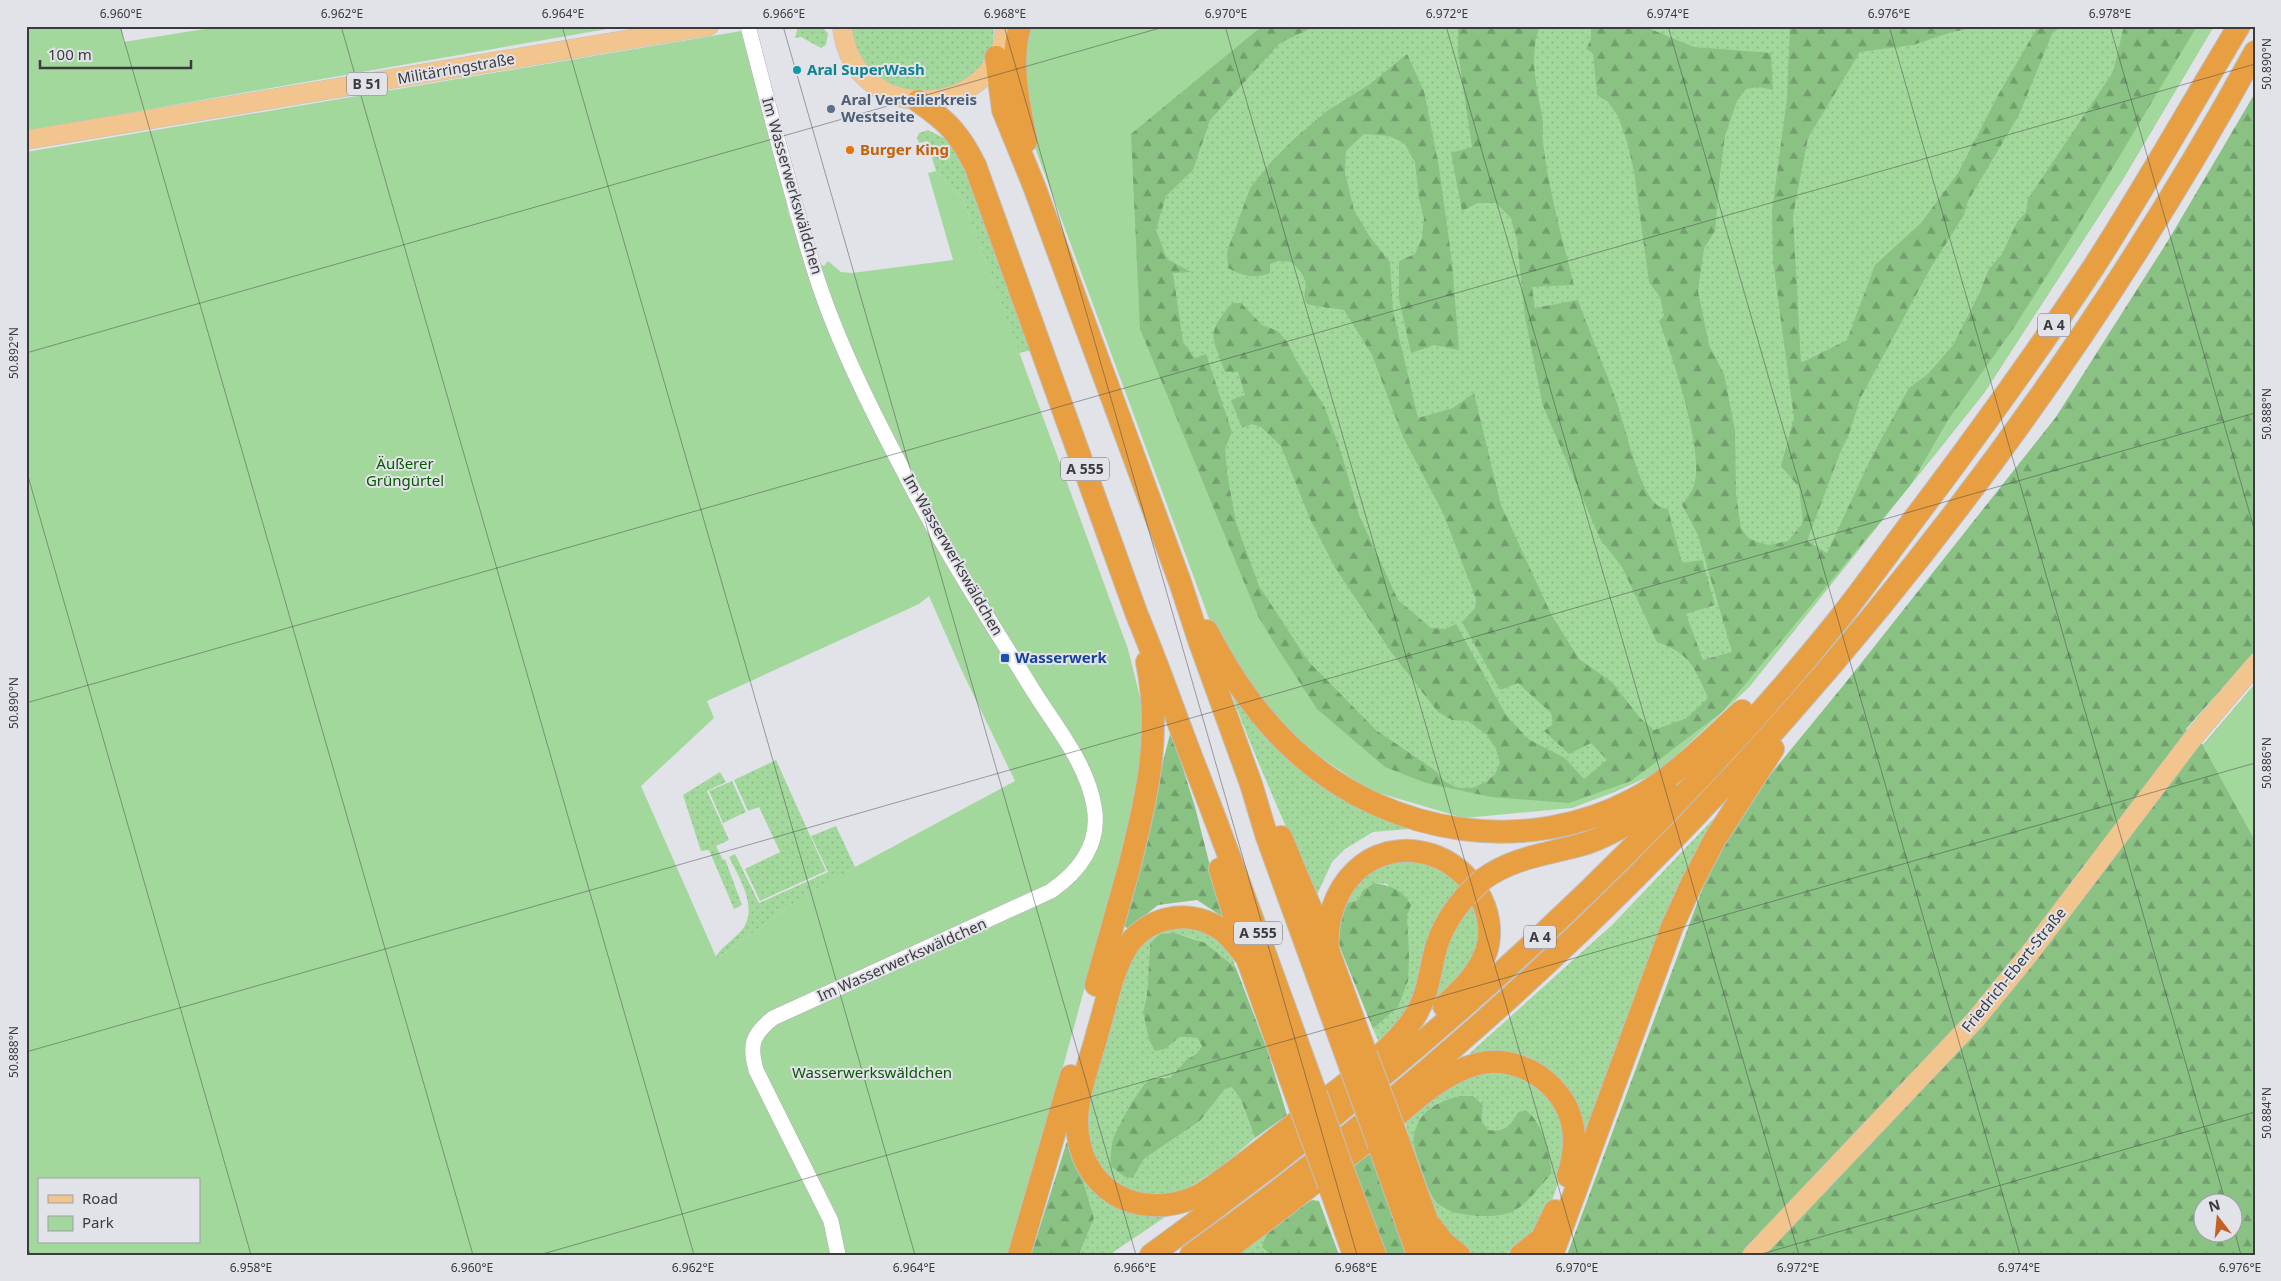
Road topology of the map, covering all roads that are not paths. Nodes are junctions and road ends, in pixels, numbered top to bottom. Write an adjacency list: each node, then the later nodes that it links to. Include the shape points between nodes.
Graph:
1 (709, 26): 10 (main road, Militärringstraße / B 51)
2 (748, 26): 29 (street, Im Wasserwerkswäldchen, via 814,270 844,348 915,494 1081,768 1095,808 1093,841 1086,856 1079,868 1051,891 773,1018 756,1034 752,1053 756,1070 831,1221)
3 (1004, 26): 8 (main road, via 1003,40)
4 (1020, 26): 11 (highway, via 1016,55 1020,109)
5 (2239, 26): 12 (highway, A 4, via 2088,275 1981,430)
6 (840, 29): 9 (main road, via 853,63 867,79 894,96)
7 (2255, 52): 16 (highway, A 4, via 2129,266 2067,359 1940,533)
8 (996, 57): 9 (main road, via 977,81 959,93); 11 (highway, via 1003,110)
9 (918, 101): 14 (highway, A 555, via 948,123 975,165)
10 (26, 140)
11 (1034, 186): 13 (highway, A 555)
12 (1879, 566): 17 (highway, via 1826,615); 32 (highway, A 4, via 1799,668 1710,768 1540,938 1347,1106)
13 (1180, 582): 17 (highway, via 1240,687 1265,719 1302,757 1331,779 1377,805 1433,824 1473,831 1516,832 1552,828 1594,816 1656,787); 19 (highway, A 555)
14 (1138, 615): 18 (highway, A 555); 30 (highway, via 1152,694 1154,743 1149,786 1109,940)
15 (2255, 665): 42 (main road, Friedrich-Ebert-Straße, via 2193,738 1976,1019)
16 (1805, 696): 22 (highway, A 4, via 1676,836); 41 (highway, via 1715,839 1672,927)
17 (1742, 711): 21 (highway, bridge, via 1637,818 1588,842 1508,863 1482,880 1450,916 1440,934 1428,989 1420,1008 1400,1036 1301,1118 1200,1195 1176,1205 1159,1207 1121,1198 1101,1183 1086,1164 1077,1119 1112,982 1124,952 1150,925 1169,918 1187,917 1220,928)
18 (1197, 773): 21 (highway); 25 (highway, A 555, via 1236,870)
19 (1251, 784): 20 (highway, via 1286,845); 23 (highway, A 555, via 1267,837)
20 (1328, 950): 23 (highway); 31 (highway, via 1329,920 1337,895 1355,871 1388,854 1415,852 1451,864 1476,889 1486,911 1486,950 1478,969 1457,994 1332,1102 1200,1206)
21 (1246, 958): 25 (highway)
22 (1482, 1022): 24 (highway); 33 (highway, A 4, via 1361,1125)
23 (1358, 1060): 26 (highway, A 555, bridge)
24 (1417, 1098): 34 (highway, via 1318,1180); 40 (highway, via 1456,1073 1493,1062 1516,1065 1538,1075 1549,1083 1564,1103 1570,1113 1574,1136 1572,1162 1547,1229)
25 (1308, 1100): 27 (highway, A 555, bridge)
26 (1387, 1139): 28 (highway); 37 (highway, A 555)
27 (1337, 1179): 35 (highway); 36 (highway, A 555)
28 (1426, 1218): 38 (highway); 39 (highway, via 1443,1242)
29 (838, 1255)
30 (1019, 1255)
31 (1146, 1255)
32 (1151, 1255)
33 (1191, 1255)
34 (1219, 1255)
35 (1354, 1255)
36 (1375, 1255)
37 (1418, 1255)
38 (1436, 1255)
39 (1459, 1255)
40 (1521, 1255)
41 (1552, 1255)
42 (1752, 1255)

